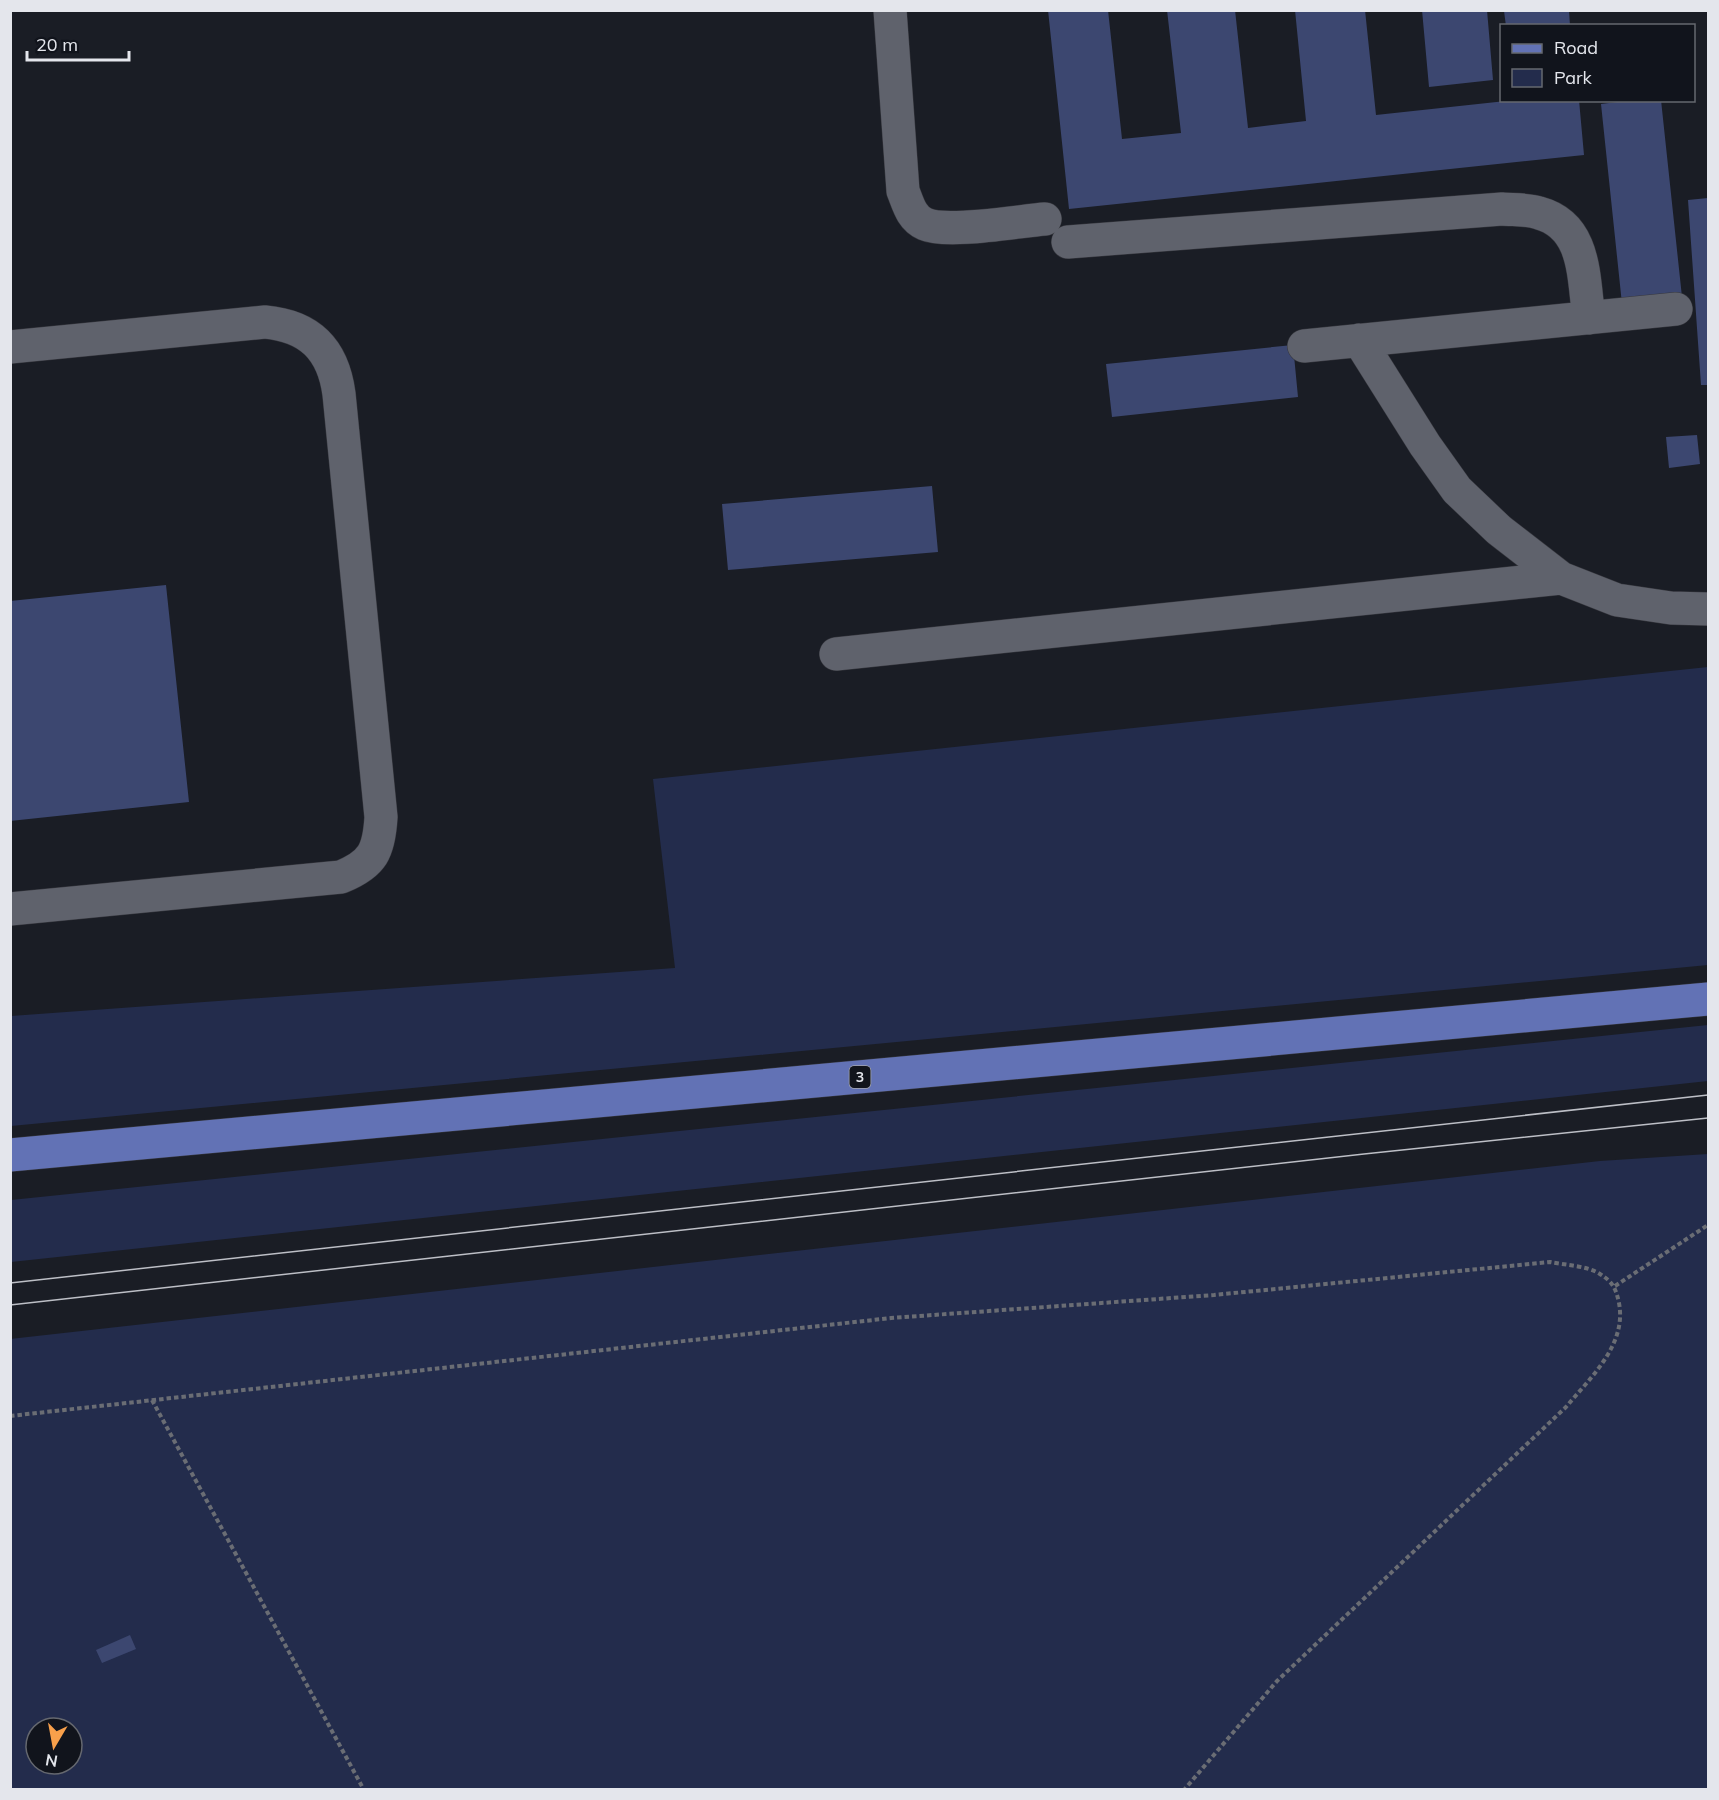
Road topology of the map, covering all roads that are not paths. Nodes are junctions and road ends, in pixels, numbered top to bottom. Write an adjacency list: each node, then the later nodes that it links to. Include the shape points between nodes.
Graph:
1 (890, 10): 2 (lane, via 903,191 911,213 926,224 954,227)
2 (1045, 219)
3 (1068, 242): 5 (lane, via 1502,209 1538,212 1559,221 1579,247)
4 (1676, 309): 5 (lane)
5 (1589, 318): 6 (lane)
6 (1359, 340): 8 (lane); 9 (lane, via 1457,490 1498,530)
7 (10, 346): 12 (lane, via 265,322 302,330 324,351 339,393 381,817 380,835 369,862 340,877)
8 (1304, 346)
9 (1561, 578): 10 (lane, via 1617,600); 11 (lane)
10 (1708, 609)
11 (836, 654)
12 (10, 909)
13 (1708, 999): 14 (main road, 3)
14 (10, 1155)

